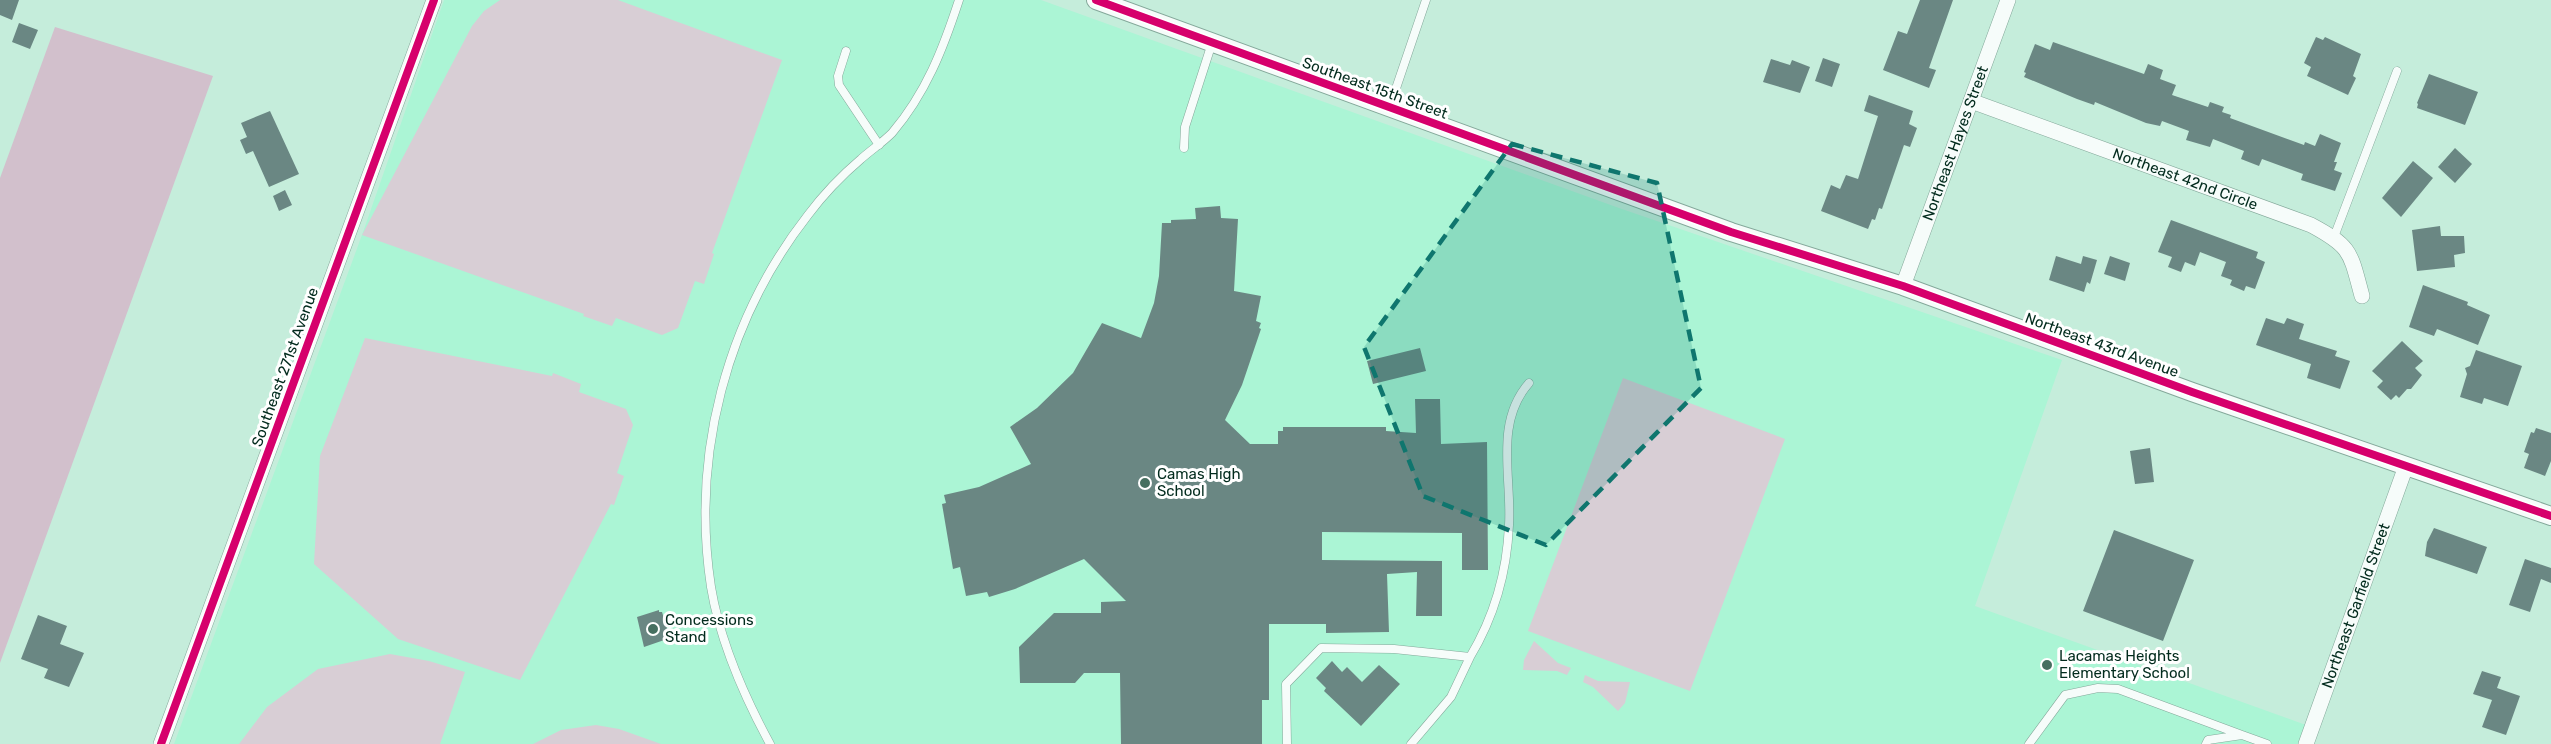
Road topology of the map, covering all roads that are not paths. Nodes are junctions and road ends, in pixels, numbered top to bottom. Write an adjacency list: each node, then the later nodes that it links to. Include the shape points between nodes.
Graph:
1 (434, 0): 22 (street, Southeast 271st Avenue)
2 (959, 0): 11 (lane, via 926,87)
3 (1096, 0): 6 (street, Southeast 15th Street)
4 (1426, 0): 10 (lane)
5 (2008, 0): 9 (street, Northeast Hayes Street)
6 (1212, 43): 10 (street, Southeast 15th Street); 12 (lane, via 1185,127)
7 (846, 51): 11 (lane, via 839,85)
8 (2397, 71): 14 (lane)
9 (1971, 101): 14 (street, Northeast 42nd Circle, via 2311,225); 15 (street, Northeast Hayes Street)
10 (1390, 108): 13 (street, Southeast 15th Street)
11 (879, 145): 23 (lane, via 816,205 765,279 731,355 712,426 706,494 711,589 738,679)
12 (1184, 148)
13 (1644, 201): 15 (street, Northeast 43rd Avenue)
14 (2334, 237): 16 (street, Northeast 42nd Circle, via 2351,254)
15 (1903, 286): 18 (street, Northeast 43rd Avenue)
16 (2362, 296)
17 (1529, 383): 20 (lane, via 1511,413 1507,434 1509,525 1501,582 1484,633)
18 (2406, 466): 19 (street, Northeast 43rd Avenue); 29 (street, Northeast Garfield Street)
19 (2551, 516)
20 (1470, 657): 24 (lane, via 1394,649 1321,648 1286,684); 25 (lane, via 1450,696)
21 (2242, 735): 26 (lane, via 2118,689 2098,688 2065,695); 27 (lane, via 2208,740); 28 (lane)
22 (161, 744)
23 (770, 744)
24 (1287, 744)
25 (1411, 744)
26 (2029, 744)
27 (2206, 744)
28 (2266, 744)
29 (2306, 744)

